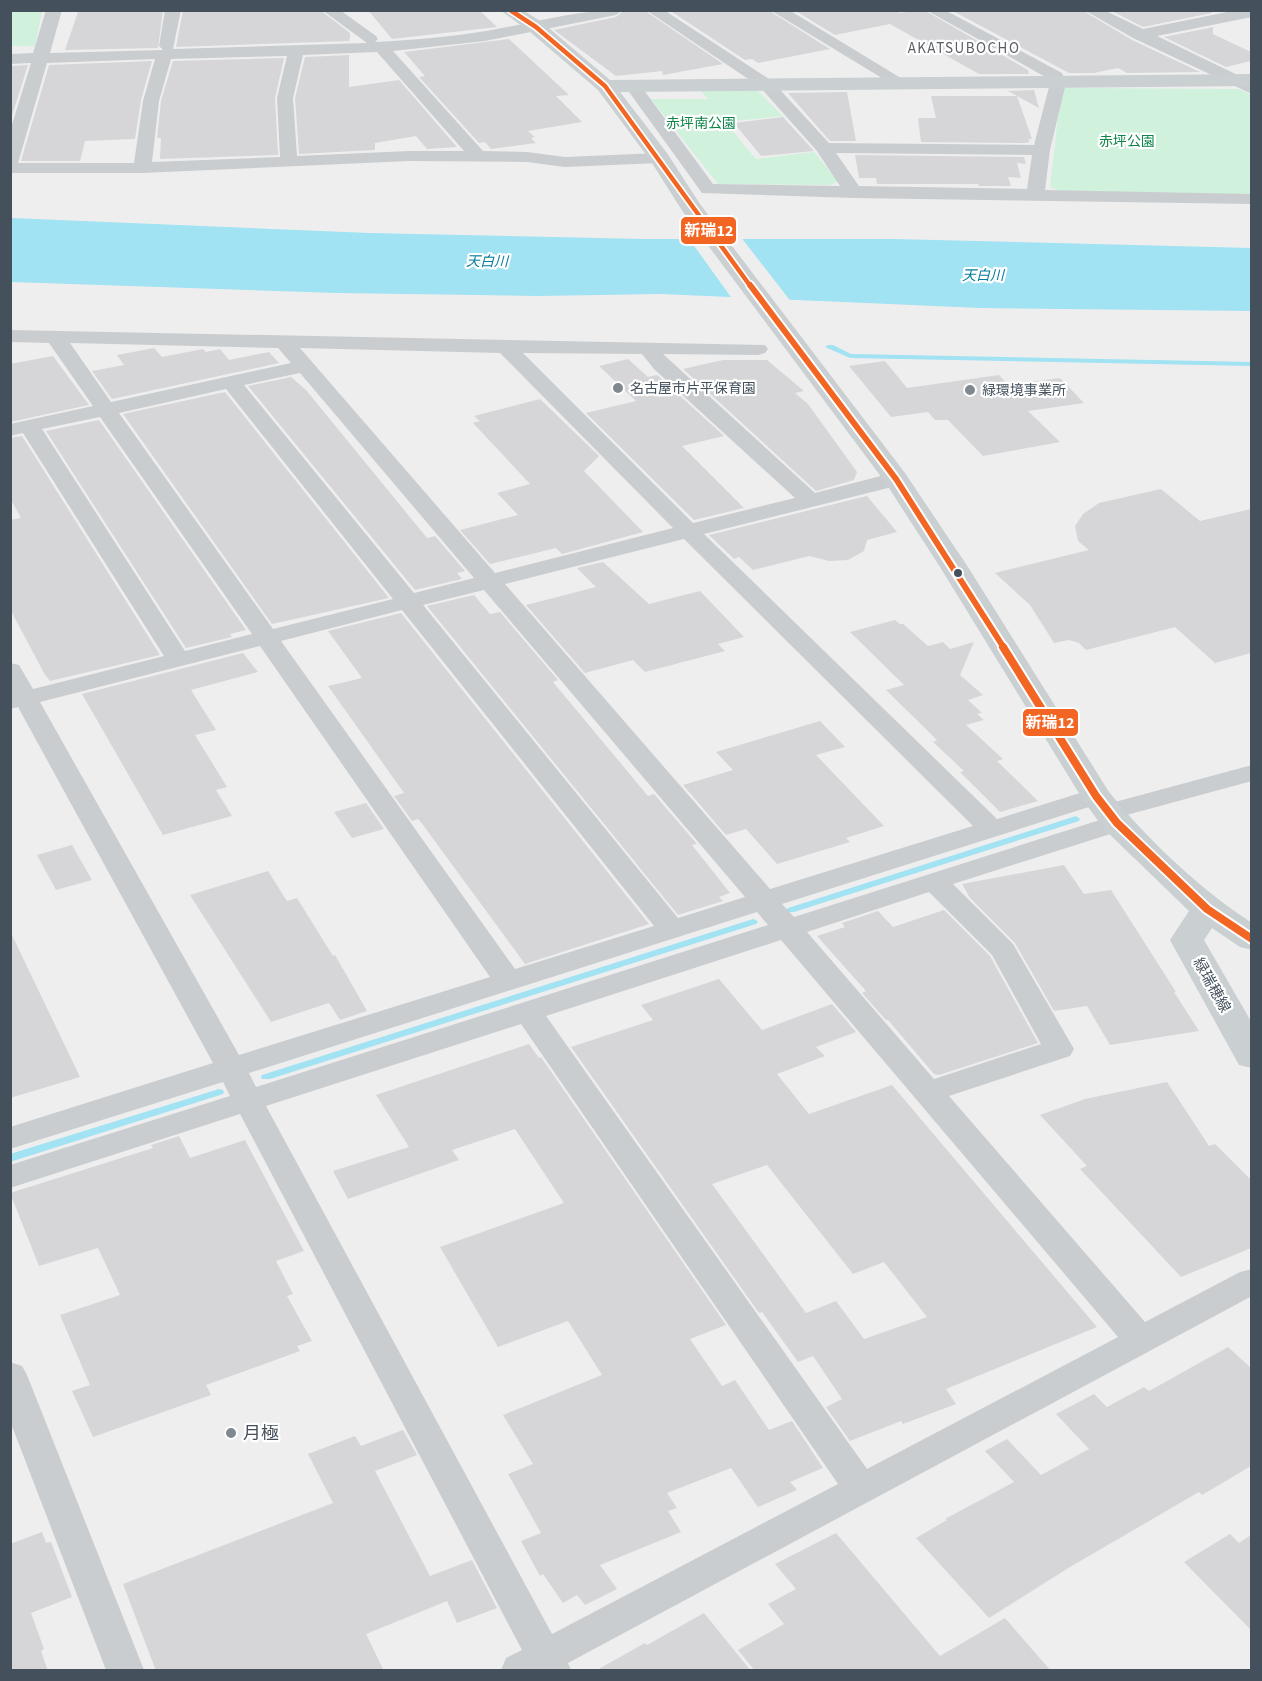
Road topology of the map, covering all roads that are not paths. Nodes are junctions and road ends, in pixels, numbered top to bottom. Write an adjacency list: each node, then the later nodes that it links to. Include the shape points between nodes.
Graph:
1 (54, 10): 17 (street)
2 (173, 10): 15 (street)
3 (329, 10): 13 (street)
4 (565, 10): 11 (street)
5 (616, 10): 11 (street)
6 (653, 10): 22 (street)
7 (777, 10): 19 (street)
8 (933, 10): 20 (street, via 1056,76)
9 (1091, 10): 12 (street)
10 (1244, 12): 12 (street)
11 (523, 18): 13 (street, via 425,44); 24 (main road)
12 (1139, 35): 21 (street)
13 (376, 43): 15 (street); 16 (street); 27 (street)
14 (10, 50): 17 (street)
15 (166, 50): 16 (street); 17 (street); 32 (street, via 151,101)
16 (296, 51): 30 (street, via 285,98)
17 (42, 54): 18 (street); 29 (street)
18 (10, 59)
19 (901, 83): 20 (main road); 22 (main road)
20 (1058, 83): 21 (main road); 26 (street)
21 (1246, 83)
22 (766, 84): 23 (main road); 25 (street)
23 (632, 85): 24 (main road); 33 (street, via 708,189)
24 (605, 86): 28 (main road)
25 (824, 148): 26 (street); 33 (street)
26 (1041, 150): 34 (street)
27 (478, 156): 28 (street, via 565,162); 30 (street)
28 (659, 158): 46 (main road, via 779,327)
29 (10, 162)
30 (289, 162): 32 (street)
31 (10, 168): 32 (street)
32 (142, 168)
33 (854, 193): 34 (street)
34 (1035, 194): 35 (street)
35 (1251, 199)
36 (10, 336): 37 (street)
37 (55, 337): 38 (street); 44 (street)
38 (284, 342): 39 (street); 42 (street)
39 (505, 347): 40 (street); 48 (street)
40 (648, 348): 41 (street); 47 (street, via 660,365)
41 (758, 349)
42 (304, 366): 43 (street); 49 (street)
43 (231, 382): 44 (street); 50 (street)
44 (105, 409): 45 (street); 51 (street)
45 (20, 428): 52 (street)
46 (896, 479): 47 (street); 56 (main road)
47 (810, 500): 48 (street)
48 (688, 531): 49 (street); 57 (street)
49 (490, 581): 50 (street); 59 (street)
50 (408, 602): 51 (street); 62 (street)
51 (266, 638): 52 (street); 64 (street)
52 (179, 660): 54 (street)
53 (10, 670): 54 (street)
54 (18, 700): 67 (street)
55 (1251, 773): 56 (street)
56 (1108, 810): 57 (street); 58 (street); 60 (main road)
57 (992, 829): 59 (street)
58 (934, 881): 61 (street); 68 (street, via 1003,950 1059,1049)
59 (763, 901): 61 (street); 62 (street)
60 (1207, 909): 63 (main road); 66 (main road, 緑瑞穂線, via 1187,940)
61 (786, 929): 65 (street); 68 (street)
62 (672, 930): 64 (street)
63 (1251, 939)
64 (509, 982): 67 (street)
65 (528, 1012): 69 (street); 75 (street)
66 (1251, 1056)
67 (231, 1069): 69 (street); 70 (street)
68 (928, 1092): 73 (street)
69 (247, 1100): 71 (street); 76 (street)
70 (10, 1138)
71 (10, 1177)
72 (1251, 1281): 73 (street)
73 (1140, 1339): 75 (street)
74 (10, 1375): 77 (street)
75 (862, 1490): 76 (street)
76 (539, 1666)
77 (125, 1671)

